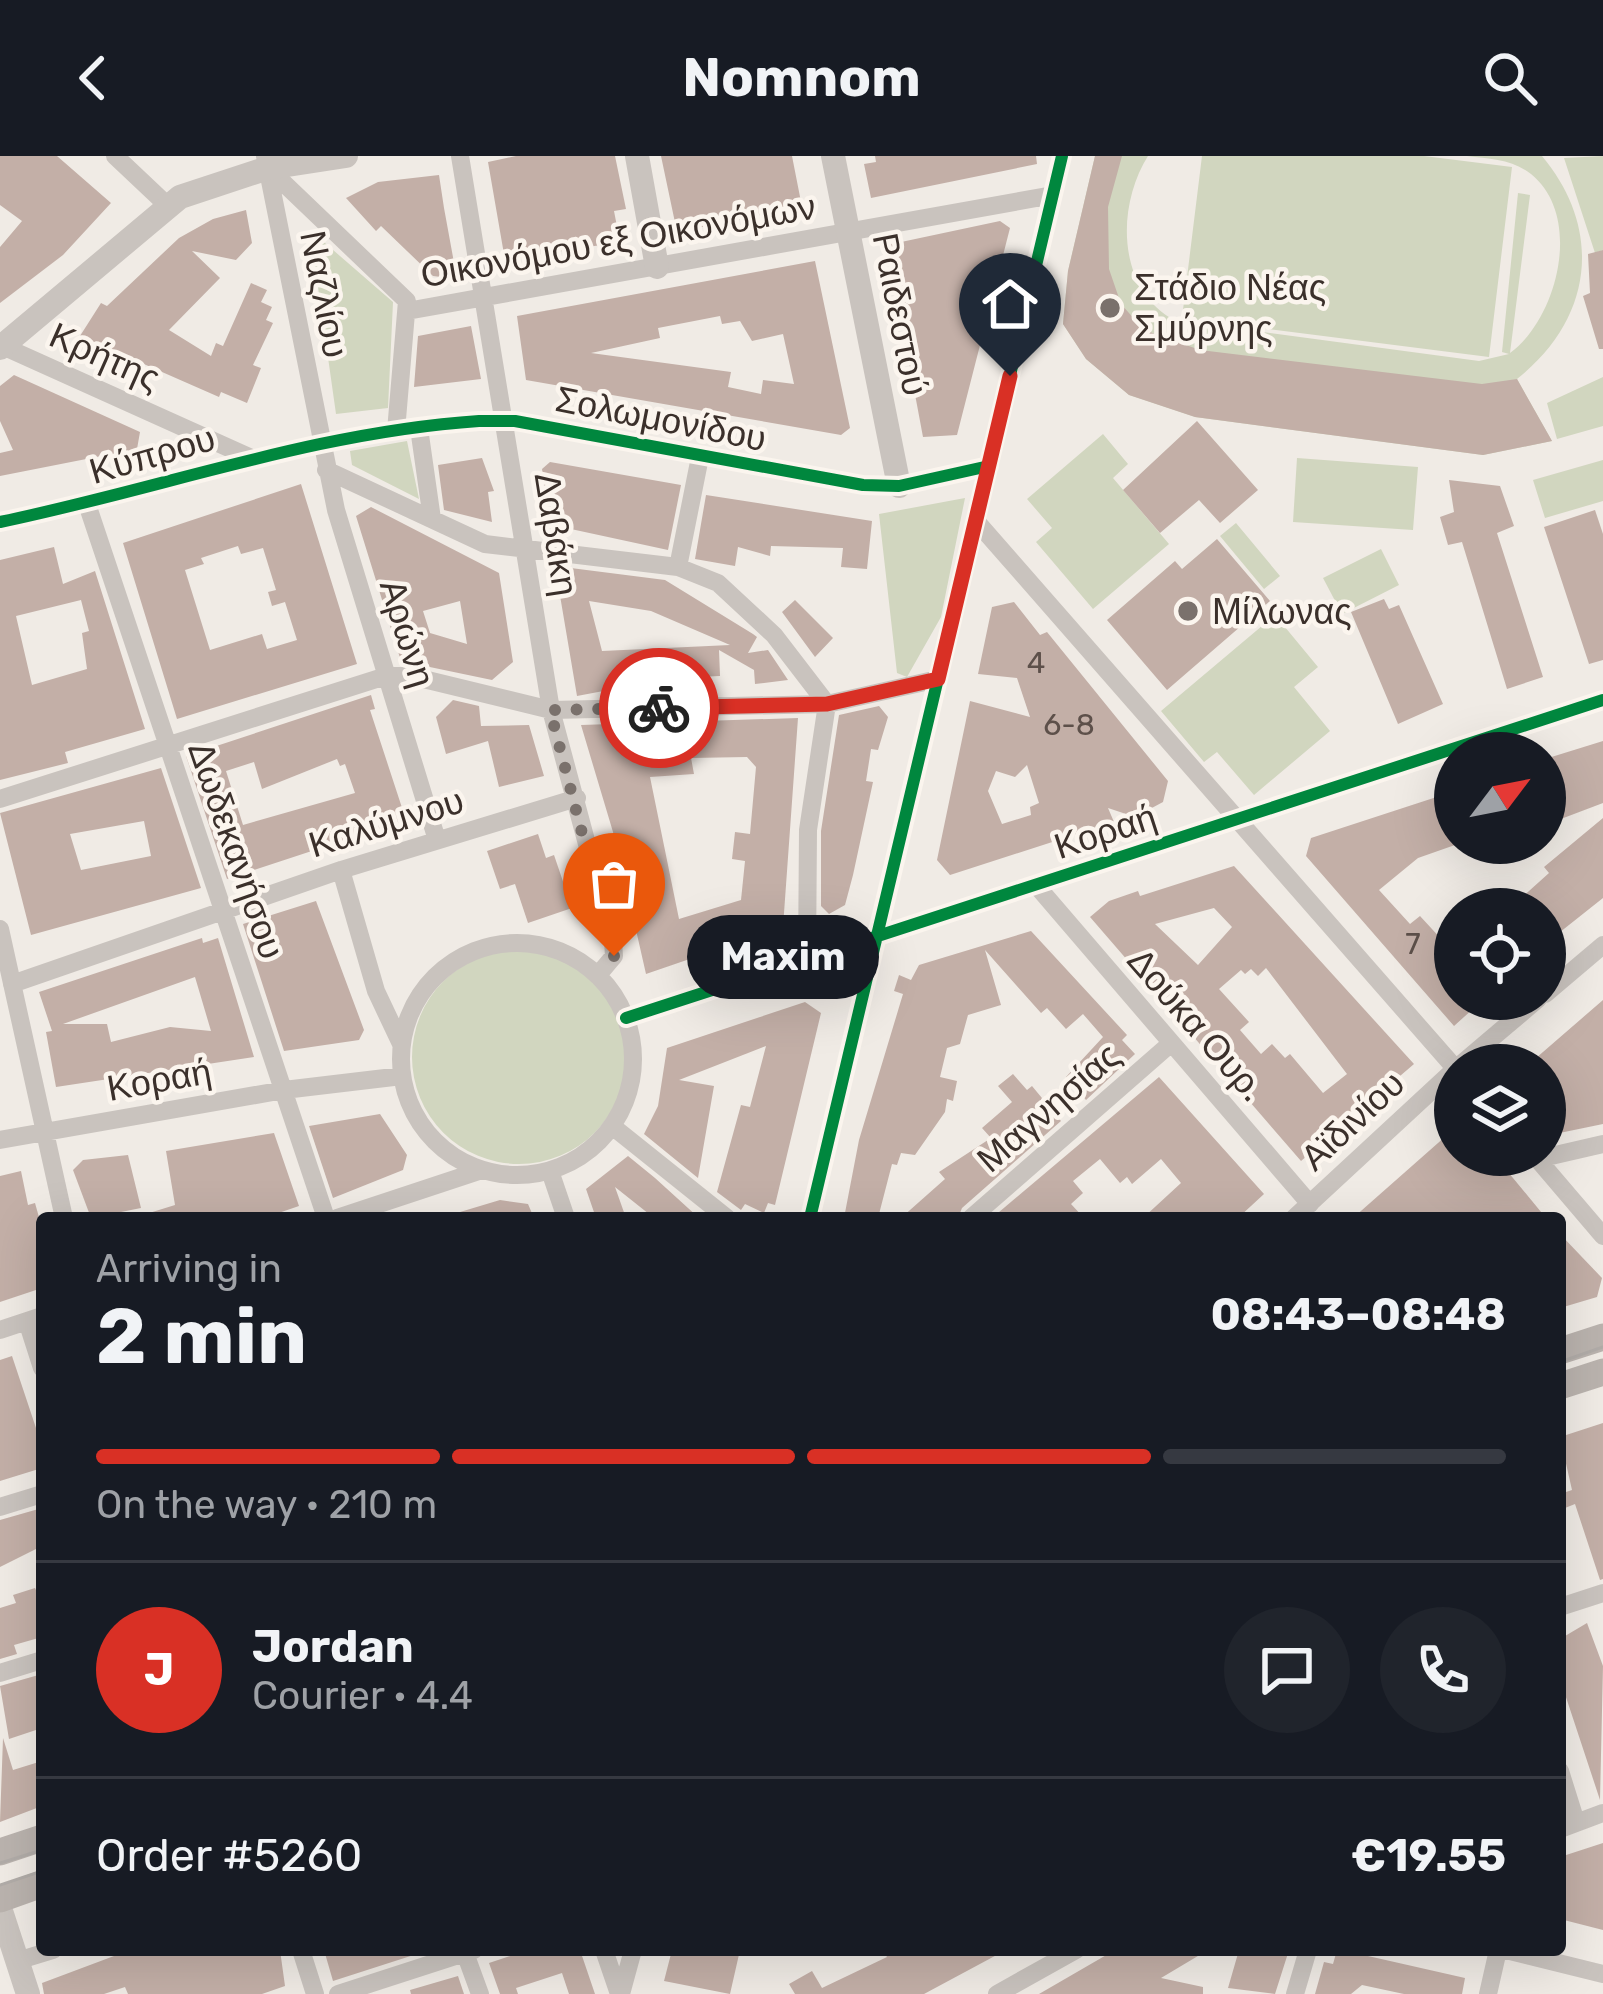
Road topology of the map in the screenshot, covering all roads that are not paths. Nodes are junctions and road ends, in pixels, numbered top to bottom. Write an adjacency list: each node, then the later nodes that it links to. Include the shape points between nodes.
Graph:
1 (115, 156): 9 (street)
2 (346, 156): 7 (street)
3 (460, 156): 12 (street, Δαβάκη)
4 (637, 156): 11 (street)
5 (832, 156): 10 (street, Ραιδεστού)
6 (1062, 156): 8 (street)
7 (266, 162): 9 (street); 13 (street, via 396,288); 18 (street, Ναζλίου)
8 (1053, 195): 10 (street, Οικονόμου εξ Οικονόμων); 21 (street)
9 (168, 206): 14 (street)
10 (848, 233): 11 (street, Οικονόμου εξ Οικονόμων); 23 (street, Ραιδεστού)
11 (657, 267): 12 (street, Οικονόμου εξ Οικονόμων)
12 (486, 300): 13 (street, Οικονόμου εξ Οικονόμων); 15 (street, Δαβάκη)
13 (407, 311): 17 (street)
14 (1, 347): 19 (street, Κρήτης)
15 (506, 420): 16 (street, Σολωμονίδου); 20 (street, Σολωμονίδου); 28 (street, Δαβάκη)
16 (419, 428): 17 (street, Σολωμονίδου); 25 (street)
17 (396, 431): 18 (street, Σολωμονίδου)
18 (320, 444): 19 (street, Κύπρου); 22 (street, Αρώνη)
19 (249, 457): 24 (street, Κύπρου)
20 (700, 458): 23 (street, Σολωμονίδου); 29 (street)
21 (989, 466): 23 (street, Σολωμονίδου); 26 (street)
22 (326, 470): 25 (street); 30 (street, Αρώνη)
23 (899, 486)
24 (87, 504): 27 (street, Κύπρου); 35 (street, Δωδεκανήσου)
25 (432, 519): 28 (street, via 484,544)
26 (976, 520): 31 (street); 38 (street)
27 (0, 522)
28 (526, 552): 29 (street); 34 (street, Δαβάκη)
29 (678, 567): 33 (street, via 718,583 759,619)
30 (386, 676): 34 (street); 35 (street); 39 (street, Αρώνη)
31 (938, 679): 33 (street); 44 (street)
32 (1603, 700): 38 (street, Κοραή)
33 (827, 704): 34 (street); 46 (street, via 808,830)
34 (550, 710): 37 (street, Δαβάκη)
35 (166, 749): 36 (street); 42 (street, Δωδεκανήσου)
36 (0, 799)
37 (577, 799): 39 (street, Καλύμνου); 47 (street, Δαβάκη, via 613,940 614,956)
38 (1239, 818): 41 (street, Κοραή); 53 (street)
39 (436, 840): 40 (street, Καλύμνου)
40 (341, 870): 42 (street, Καλύμνου); 52 (street, via 376,991)
41 (1036, 885): 44 (street, Κοραή); 55 (street, Δούκα Ουρ.)
42 (224, 910): 49 (street, Καλύμνου); 58 (street, Δωδεκανήσου)
43 (0, 929): 49 (street)
44 (878, 935): 46 (street, Κοραή); 73 (street)
45 (1603, 945): 48 (street, Αϊδινίου)
46 (807, 960): 50 (street, Κοραή)
47 (598, 975): 50 (street); 52 (street, via 541,944 475,949 422,990)
48 (1566, 976)
49 (12, 984): 60 (street)
50 (626, 1018): 59 (street, via 632,1075)
51 (1513, 1020): 54 (street, Αϊδινίου)
52 (401, 1044): 56 (street)
53 (1437, 1044)
54 (1485, 1044)
55 (1169, 1045): 67 (street, Δούκα Ουρ.); 74 (street, Μαγνησίας)
56 (402, 1076): 58 (street, Κοραή); 64 (street, via 423,1127)
57 (1434, 1088): 67 (street, Αϊδινίου)
58 (284, 1090): 60 (street, Κοραή); 69 (street, Δωδεκανήσου)
59 (612, 1126): 65 (street, via 591,1149); 72 (street)
60 (46, 1133): 61 (street, Κοραή); 68 (street)
61 (0, 1141)
62 (1603, 1144): 63 (street)
63 (1566, 1151)
64 (482, 1170): 65 (street); 70 (street)
65 (550, 1171): 71 (street)
66 (1552, 1176): 76 (street)
67 (1310, 1204): 75 (street, Αϊδινίου)
68 (63, 1212)
69 (324, 1212)
70 (355, 1212)
71 (564, 1212)
72 (720, 1212)
73 (812, 1212)
74 (978, 1212)
75 (1301, 1212)
76 (1603, 1236)
77 (35, 1318): 78 (street)
78 (0, 1330)
79 (1603, 1337): 80 (main road)
80 (1566, 1349)
81 (1603, 1372): 82 (main road)
82 (1566, 1384)
83 (36, 1495): 84 (street)
84 (0, 1507)
85 (1603, 1593): 86 (street)
86 (1566, 1604)
87 (36, 1662): 88 (street)
88 (0, 1673)
89 (1603, 1813): 90 (street)
90 (1568, 1826)
91 (36, 1840): 92 (main road)
92 (0, 1852)
93 (36, 1888): 94 (main road)
94 (0, 1904): 105 (street)
95 (36, 1955): 105 (street)
96 (303, 1956): 108 (street)
97 (457, 1956): 109 (street)
98 (471, 1956): 110 (street)
99 (606, 1956): 111 (street)
100 (632, 1956): 111 (street)
101 (1066, 1956): 112 (street)
102 (1306, 1956): 113 (street)
103 (1500, 1956): 114 (street)
104 (1527, 1956): 106 (street)
105 (17, 1961): 107 (street)
106 (1603, 1974)
107 (28, 1994)
108 (316, 1994)
109 (338, 1994)
110 (480, 1994)
111 (620, 1994)
112 (1002, 1994)
113 (1295, 1994)
114 (1488, 1994)

